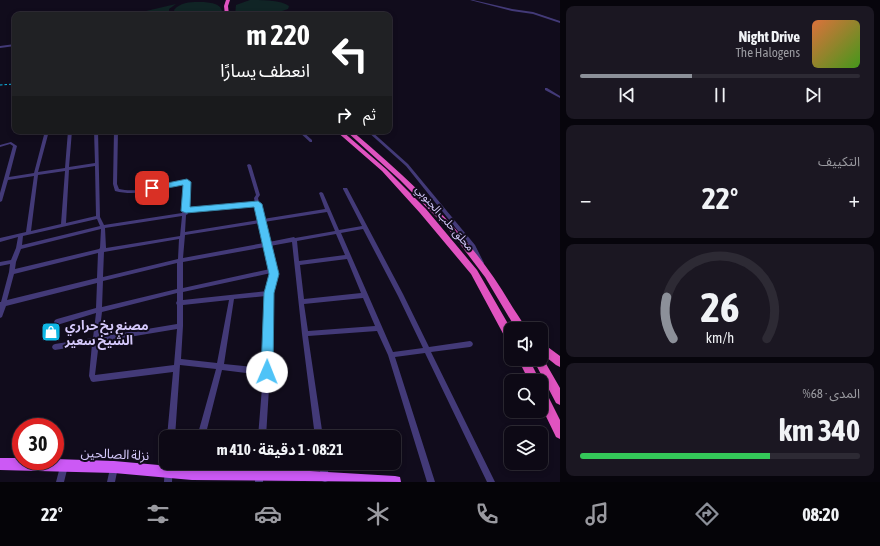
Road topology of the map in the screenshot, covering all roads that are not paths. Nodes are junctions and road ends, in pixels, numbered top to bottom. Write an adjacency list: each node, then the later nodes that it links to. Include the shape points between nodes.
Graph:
1 (228, 0): 5 (highway)
2 (233, 0): 4 (highway)
3 (471, 0): 6 (street, via 533,13)
4 (232, 4)
5 (227, 12)
6 (560, 22)
7 (12, 45): 8 (street)
8 (0, 47)
9 (546, 89): 10 (street)
10 (560, 97)
11 (46, 134): 24 (street)
12 (70, 134): 23 (street)
13 (96, 134): 21 (street)
14 (116, 134): 32 (street, via 117,190 137,191 187,182)
15 (303, 134): 19 (street)
16 (343, 134): 69 (highway, محلق حلب الجنوبي, via 384,170 438,229 474,272)
17 (353, 134): 52 (highway, محلق حلب الجنوبي, via 392,167 434,209)
18 (372, 134): 52 (street, via 407,164 431,192 473,246)
19 (311, 141)
20 (0, 146): 26 (street, via 11,143 15,146)
21 (97, 164): 23 (street); 33 (street)
22 (248, 165): 30 (street, via 258,195)
23 (68, 169): 24 (street); 35 (street)
24 (36, 174): 26 (street); 39 (street)
25 (0, 177): 26 (street)
26 (6, 178): 29 (street)
27 (345, 189): 37 (street)
28 (321, 193): 31 (street)
29 (0, 201)
30 (258, 204): 32 (street); 34 (street)
31 (327, 210): 34 (street); 38 (street)
32 (186, 212): 36 (street); 40 (street)
33 (98, 217): 35 (street); 36 (street)
34 (261, 221): 40 (street); 44 (street)
35 (63, 225): 39 (street)
36 (103, 227): 45 (street); 46 (street)
37 (365, 227): 38 (street); 75 (street)
38 (337, 231): 42 (street); 47 (street)
39 (28, 233): 41 (street)
40 (182, 235): 46 (street); 48 (street)
41 (21, 236): 43 (street); 45 (street)
42 (294, 239): 44 (street); 50 (street)
43 (0, 240)
44 (266, 244): 48 (street); 53 (street)
45 (19, 248): 49 (street)
46 (102, 250): 54 (street); 55 (street)
47 (348, 257): 50 (street); 59 (street)
48 (180, 260): 55 (street); 56 (street)
49 (13, 262): 51 (street); 54 (street)
50 (297, 263): 61 (street)
51 (0, 264)
52 (483, 267): 67 (highway, محلق حلب الجنوبي)
53 (273, 271): 56 (street); 57 (street)
54 (12, 272): 58 (street)
55 (100, 279): 63 (street); 64 (street)
56 (179, 290): 62 (street); 64 (street)
57 (269, 293): 60 (street); 82 (street)
58 (3, 295): 63 (street)
59 (364, 296): 61 (street); 70 (street)
60 (232, 297): 62 (street); 80 (street)
61 (301, 302): 71 (street)
62 (179, 303): 68 (street)
63 (2, 304): 65 (street)
64 (99, 309): 66 (street); 72 (street)
65 (0, 315)
66 (57, 322)
67 (517, 322)
68 (180, 326): 72 (street); 79 (street)
69 (504, 326)
70 (379, 328): 71 (street); 77 (street)
71 (305, 334): 88 (street)
72 (96, 340): 74 (street); 79 (street, via 93,379)
73 (470, 344): 75 (street)
74 (55, 347)
75 (427, 350): 77 (street); 105 (street)
76 (548, 353): 78 (highway)
77 (391, 355): 104 (street)
78 (560, 362)
79 (177, 365): 80 (street); 85 (street)
80 (220, 366): 82 (street); 86 (street)
81 (542, 366): 83 (highway)
82 (267, 372): 87 (street)
83 (560, 399)
84 (548, 408): 89 (highway)
85 (172, 430)
86 (203, 430)
87 (263, 430)
88 (319, 430)
89 (560, 433)
90 (0, 464): 91 (main road, نزلة الصالحين)
91 (12, 464)
92 (64, 466): 93 (main road, نزلة الصالحين)
93 (114, 467): 98 (main road, نزلة الصالحين); 102 (street)
94 (63, 470): 101 (street)
95 (181, 470): 98 (main road, نزلة الصالحين)
96 (219, 470): 99 (main road, نزلة الصالحين)
97 (324, 470): 100 (street)
98 (169, 472)
99 (259, 473): 100 (main road, نزلة الصالحين)
100 (326, 479): 103 (main road, نزلة الصالحين)
101 (60, 482)
102 (111, 482)
103 (395, 482)
104 (432, 482)
105 (491, 482)

